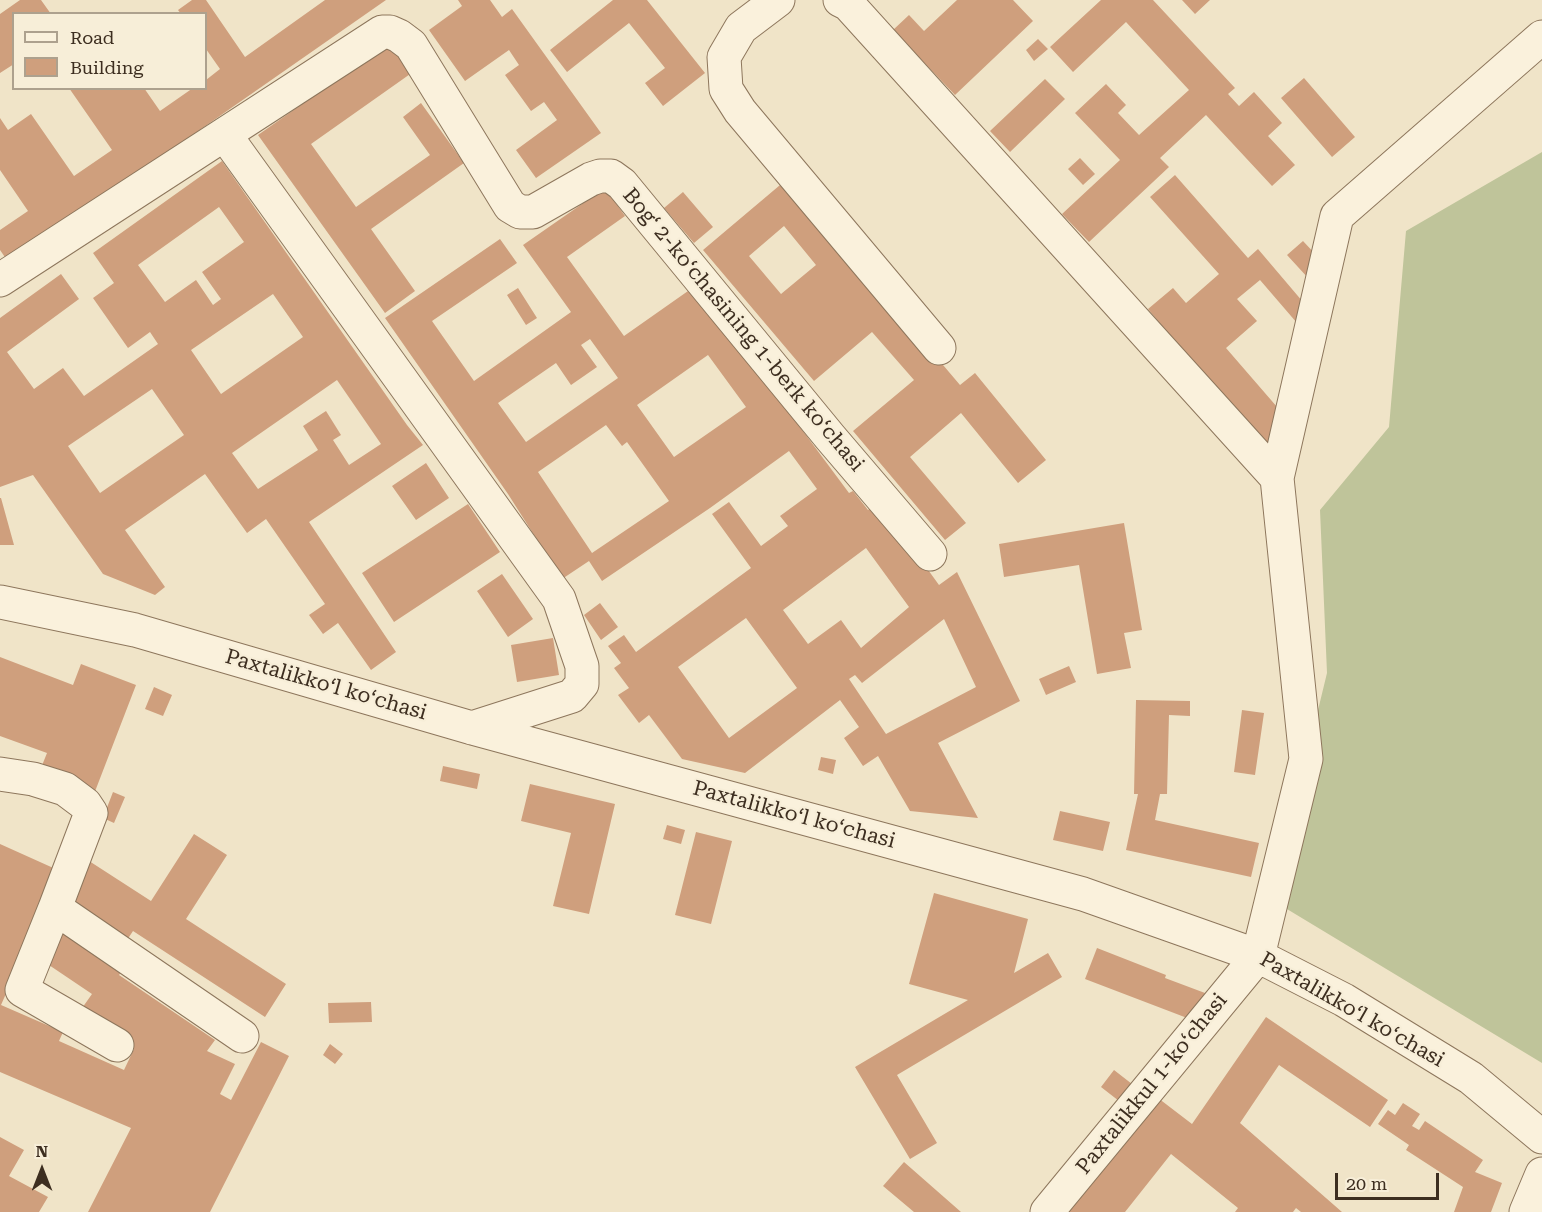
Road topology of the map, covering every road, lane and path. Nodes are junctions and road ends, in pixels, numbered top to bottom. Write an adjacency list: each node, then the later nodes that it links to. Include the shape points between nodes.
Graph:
1 (778, 0): 6 (street, via 741,28 724,57 726,89 740,111)
2 (840, 0): 7 (street, via 848,4)
3 (1542, 37): 7 (street, via 1337,216)
4 (225, 135): 5 (street, Bogʻ 2-koʻchasining 1-berk koʻchasi); 8 (street, Bogʻ 2-koʻchasining 1-berk koʻchasi, via 381,33 399,36 411,45 510,206 520,212 532,212 600,176 611,176 622,184); 10 (street, via 559,599 582,666 582,684 572,696)
5 (0, 280)
6 (939, 348)
7 (1277, 478): 13 (street, via 1306,759)
8 (930, 554)
9 (0, 602): 10 (street, Paxtalikkoʻl koʻchasi, via 135,630)
10 (472, 728): 13 (street, Paxtalikkoʻl koʻchasi, via 1083,894)
11 (0, 774): 12 (street, via 33,778 65,789 91,813)
12 (56, 908): 14 (street); 15 (street, via 22,990)
13 (1258, 956): 16 (street, Paxtalikkoʻl koʻchasi, via 1344,1000 1471,1078); 18 (street, Paxtalikkul 1-koʻchasi)
14 (242, 1036)
15 (117, 1046)
16 (1542, 1137)
17 (1542, 1174): 19 (street)
18 (1047, 1212)
19 (1526, 1212)

